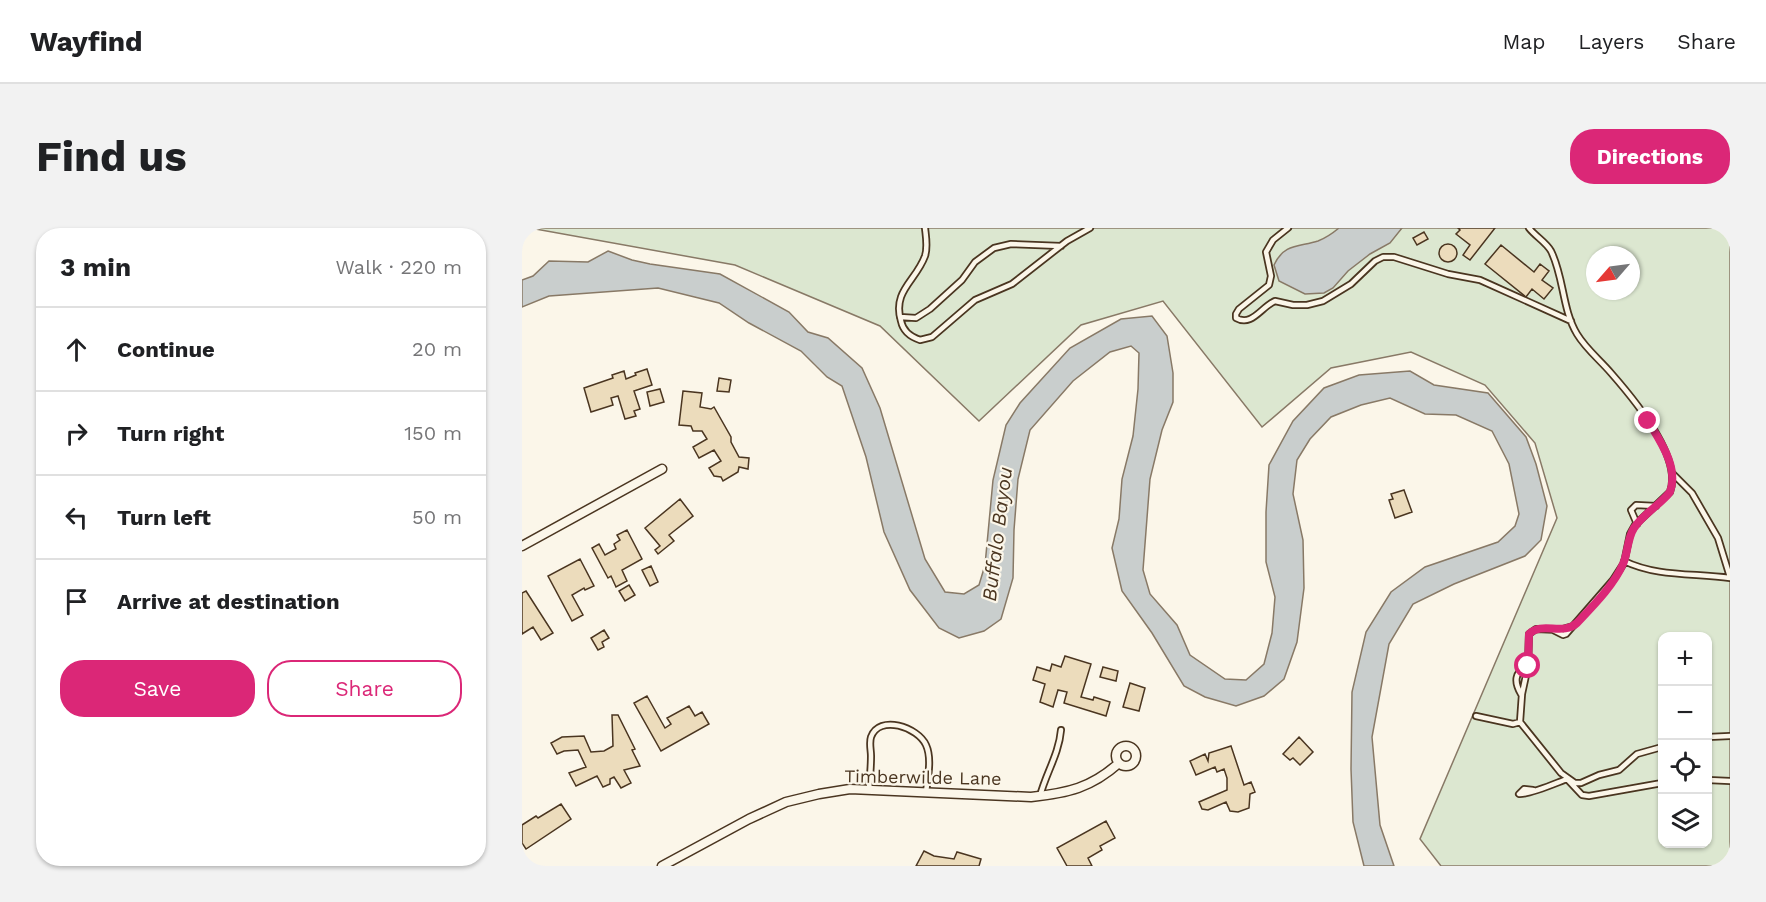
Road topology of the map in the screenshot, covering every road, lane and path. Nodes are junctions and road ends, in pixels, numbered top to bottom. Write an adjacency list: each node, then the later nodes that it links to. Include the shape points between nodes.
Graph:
1 (925, 228): 8 (lane, via 927,249 900,297)
2 (1090, 228): 5 (lane)
3 (1288, 228): 6 (lane, via 1266,252 1271,276)
4 (1529, 228): 9 (lane, via 1551,252)
5 (1061, 246): 8 (lane, via 1011,244 994,248 930,309 916,318); 8 (lane, via 1012,284 975,300 926,340 915,339 905,331)
6 (1266, 289): 7 (lane); 7 (lane, via 1239,309 1236,318 1250,320)
7 (1274, 301): 9 (lane, via 1323,301 1351,284 1375,261 1394,257 1448,274 1480,279)
8 (900, 316)
9 (1571, 321): 11 (lane, via 1583,343 1648,421)
10 (663, 469): 14 (street)
11 (1672, 473): 12 (lane, via 1670,492); 16 (lane, via 1692,493 1718,538)
12 (1656, 506): 13 (lane); 13 (lane, via 1636,505 1631,513)
13 (1636, 524): 15 (lane)
14 (522, 546)
15 (1624, 561): 16 (lane, via 1659,573); 17 (lane, via 1613,580 1574,625 1559,630 1536,629 1529,634)
16 (1730, 578)
17 (1528, 666): 18 (lane); 18 (lane, via 1516,677)
18 (1521, 694): 20 (lane)
19 (1476, 716): 20 (lane)
20 (1520, 722): 26 (lane)
21 (1061, 730): 33 (lane)
22 (1730, 736): 23 (lane)
23 (1712, 737)
24 (1658, 748): 26 (lane, via 1637,754 1618,770 1581,783)
25 (1119, 763): 33 (street, Timberwilde Lane, via 1104,777 1080,789)
26 (1568, 779): 29 (lane, via 1582,795 1589,796); 31 (lane)
27 (1712, 780): 28 (lane)
28 (1730, 781)
29 (1658, 784)
30 (868, 789): 32 (street, Timberwilde Lane); 32 (lane, via 871,738 889,724 910,730 926,745); 34 (street, Timberwilde Lane, via 786,802)
31 (1533, 790)
32 (926, 792): 33 (street, Timberwilde Lane)
33 (1040, 796)
34 (662, 866)

